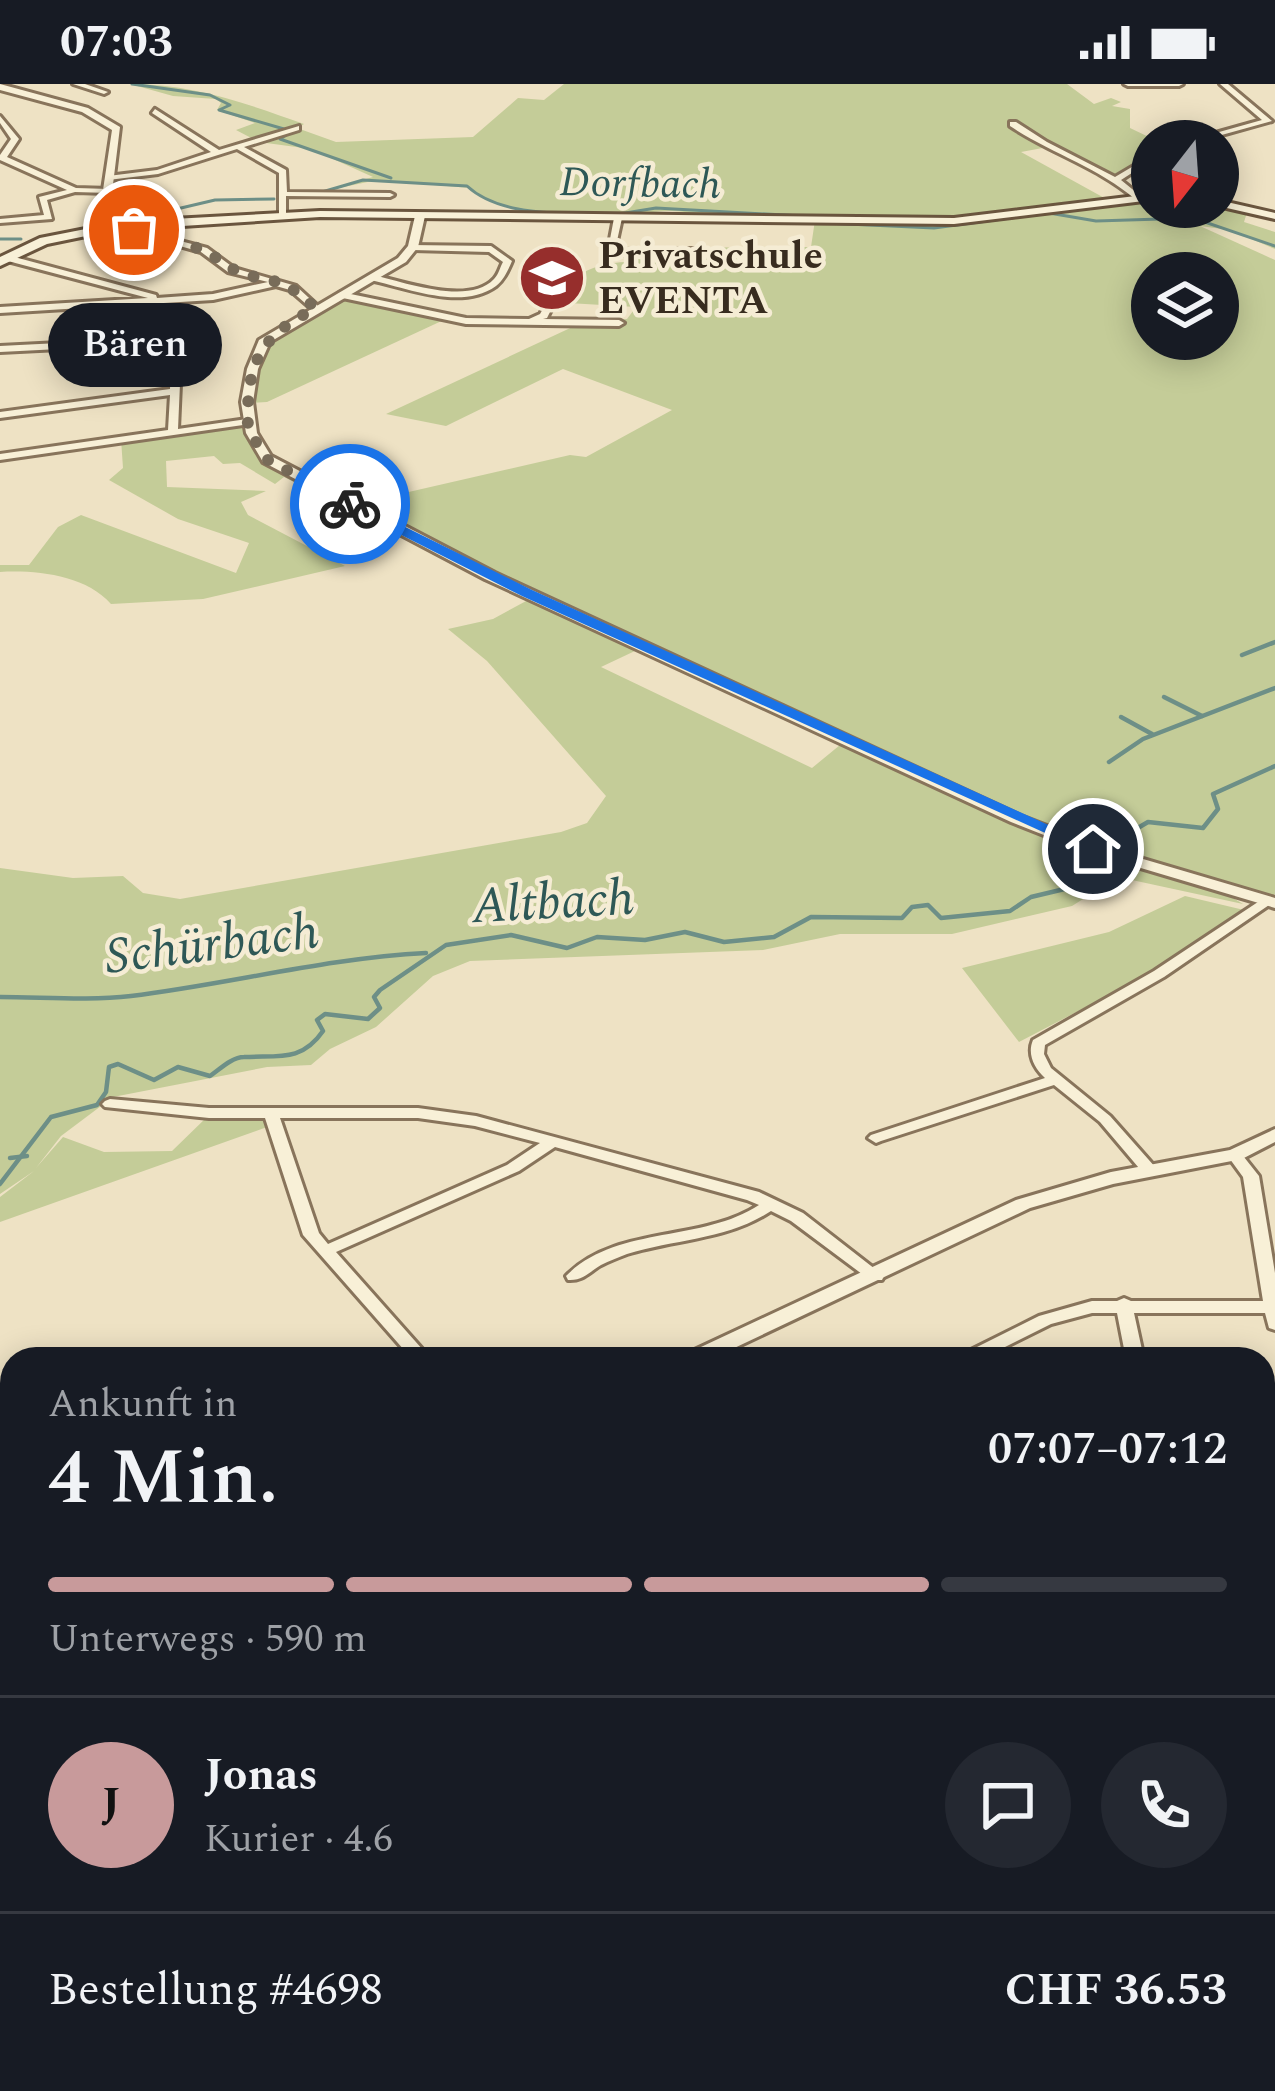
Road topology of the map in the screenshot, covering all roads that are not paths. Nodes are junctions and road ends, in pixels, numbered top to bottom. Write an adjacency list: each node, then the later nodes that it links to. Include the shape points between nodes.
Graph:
1 (77, 84): 6 (street)
2 (1128, 84): 3 (street)
3 (1180, 84)
4 (1224, 84): 10 (street)
5 (0, 87): 17 (street, via 112,124 119,139)
6 (104, 92)
7 (155, 111): 14 (street)
8 (0, 118): 15 (street, via 15,139)
9 (1013, 124): 18 (street, via 1053,152)
10 (1271, 125): 12 (street)
11 (296, 128): 13 (street)
12 (1239, 131)
13 (240, 148): 14 (street); 22 (street, via 277,166)
14 (219, 154): 17 (street)
15 (1, 157): 20 (street)
16 (1131, 171): 18 (street)
17 (111, 178): 21 (street)
18 (1117, 179): 19 (street)
19 (1131, 188)
20 (75, 190): 21 (street); 30 (street, via 42,199 49,217)
21 (109, 191): 31 (street, via 105,210)
22 (284, 194): 23 (street); 26 (street)
23 (390, 196)
24 (1131, 199): 29 (main road, via 928,221)
25 (1239, 208): 28 (main road)
26 (281, 215): 27 (main road); 31 (main road)
27 (420, 216): 29 (main road); 32 (street)
28 (1275, 216)
29 (619, 218): 33 (street, via 610,254)
30 (0, 221)
31 (124, 226): 34 (main road, via 44,241); 36 (street)
32 (413, 247): 35 (street); 35 (street, via 491,249 508,261 497,282 464,295)
33 (698, 252)
34 (3, 260): 38 (street, via 68,269)
35 (373, 278): 37 (street)
36 (276, 283): 38 (street); 40 (street)
37 (341, 295): 40 (street); 42 (street, via 466,321)
38 (160, 302): 41 (street)
39 (551, 302): 42 (street, via 544,316)
40 (316, 308): 48 (street, via 261,347)
41 (0, 310)
42 (524, 323): 43 (street)
43 (619, 323)
44 (0, 349): 45 (street, via 158,344 175,353)
45 (172, 392): 47 (street); 49 (street)
46 (1, 400): 47 (street)
47 (3, 414)
48 (247, 422): 49 (street); 51 (street, via 256,447 290,474 508,584 1053,835)
49 (173, 431): 50 (street)
50 (0, 457)
51 (1271, 902): 52 (street, via 1045,1036 1036,1054)
52 (1056, 1079): 56 (street); 59 (street)
53 (110, 1104): 54 (street)
54 (271, 1113): 57 (street, via 418,1113); 66 (street, via 310,1235)
55 (1275, 1135): 58 (street)
56 (876, 1138)
57 (554, 1141): 60 (street); 61 (street, via 513,1168)
58 (1235, 1154): 59 (street); 65 (street, via 1251,1176)
59 (1150, 1171): 63 (street, via 1023,1204)
60 (771, 1204): 62 (street, via 749,1220 619,1253); 63 (street)
61 (332, 1248)
62 (574, 1276)
63 (876, 1276): 67 (street)
64 (1124, 1304): 65 (street); 68 (street, via 1065,1312); 69 (street)
65 (1273, 1316)
66 (411, 1347)
67 (719, 1347)
68 (992, 1347)
69 (1133, 1347)

